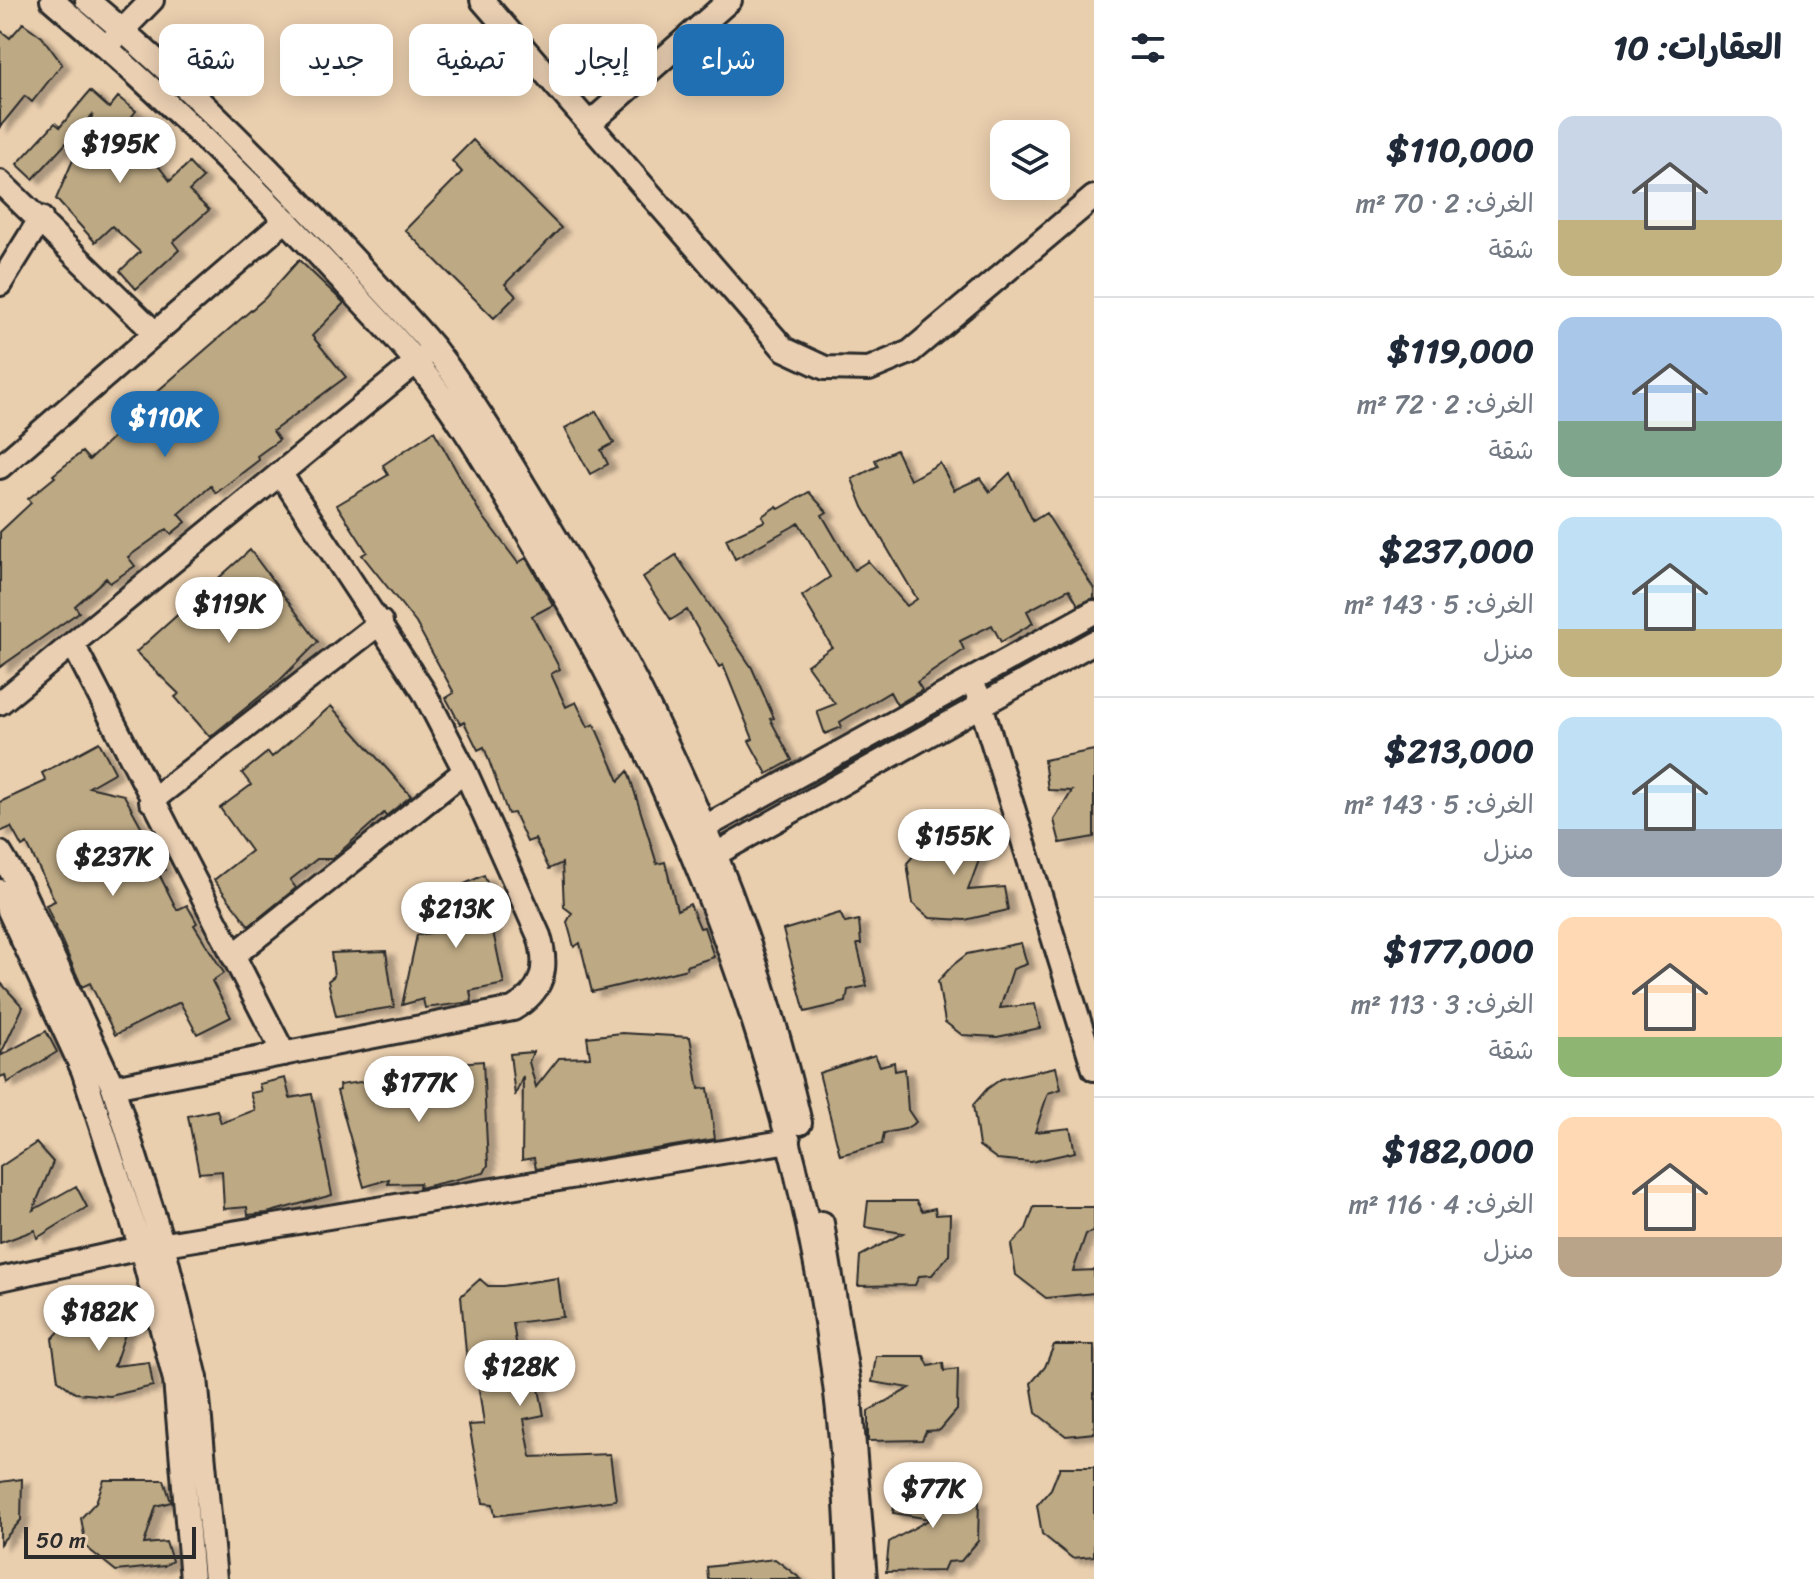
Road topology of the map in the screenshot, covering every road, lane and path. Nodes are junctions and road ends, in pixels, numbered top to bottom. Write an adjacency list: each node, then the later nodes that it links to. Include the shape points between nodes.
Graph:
1 (52, 0): 6 (street)
2 (87, 0): 6 (street)
3 (152, 0): 6 (street)
4 (482, 0): 7 (street)
5 (730, 0): 7 (street)
6 (115, 38): 11 (street); 14 (street, via 302,202)
7 (589, 124): 9 (street, via 784,349 825,368 869,369 910,352)
8 (0, 182): 10 (street)
9 (1094, 197)
10 (41, 218): 12 (street); 13 (street)
11 (286, 220): 13 (street); 14 (street)
12 (0, 284)
13 (155, 333): 15 (street)
14 (424, 354): 16 (street); 26 (street, via 510,461 581,579 646,700)
15 (0, 467)
16 (280, 473): 18 (street); 20 (street)
17 (1094, 612): 21 (street)
18 (381, 622): 24 (street); 25 (street)
19 (1094, 642): 23 (street)
20 (73, 644): 22 (street); 25 (street)
21 (973, 679): 23 (street); 26 (street)
22 (0, 703)
23 (981, 706): 28 (street); 32 (street)
24 (465, 771): 30 (street); 31 (street, via 546,957 543,979 531,998 487,1016)
25 (151, 801): 30 (street)
26 (697, 832): 28 (street)
27 (0, 853): 33 (street)
28 (708, 859): 34 (street); 40 (street, via 784,1056 830,1260 849,1385)
29 (0, 891): 35 (street, via 83,1070)
30 (233, 956): 31 (street)
31 (284, 1054): 33 (street)
32 (1094, 1069)
33 (113, 1087): 35 (street)
34 (789, 1141): 35 (street); 39 (street, via 829,1353)
35 (152, 1246): 36 (street); 37 (street, via 175,1380); 38 (street, via 196,1378)
36 (0, 1279)
37 (192, 1579)
38 (215, 1579)
39 (849, 1579)
40 (865, 1579)

